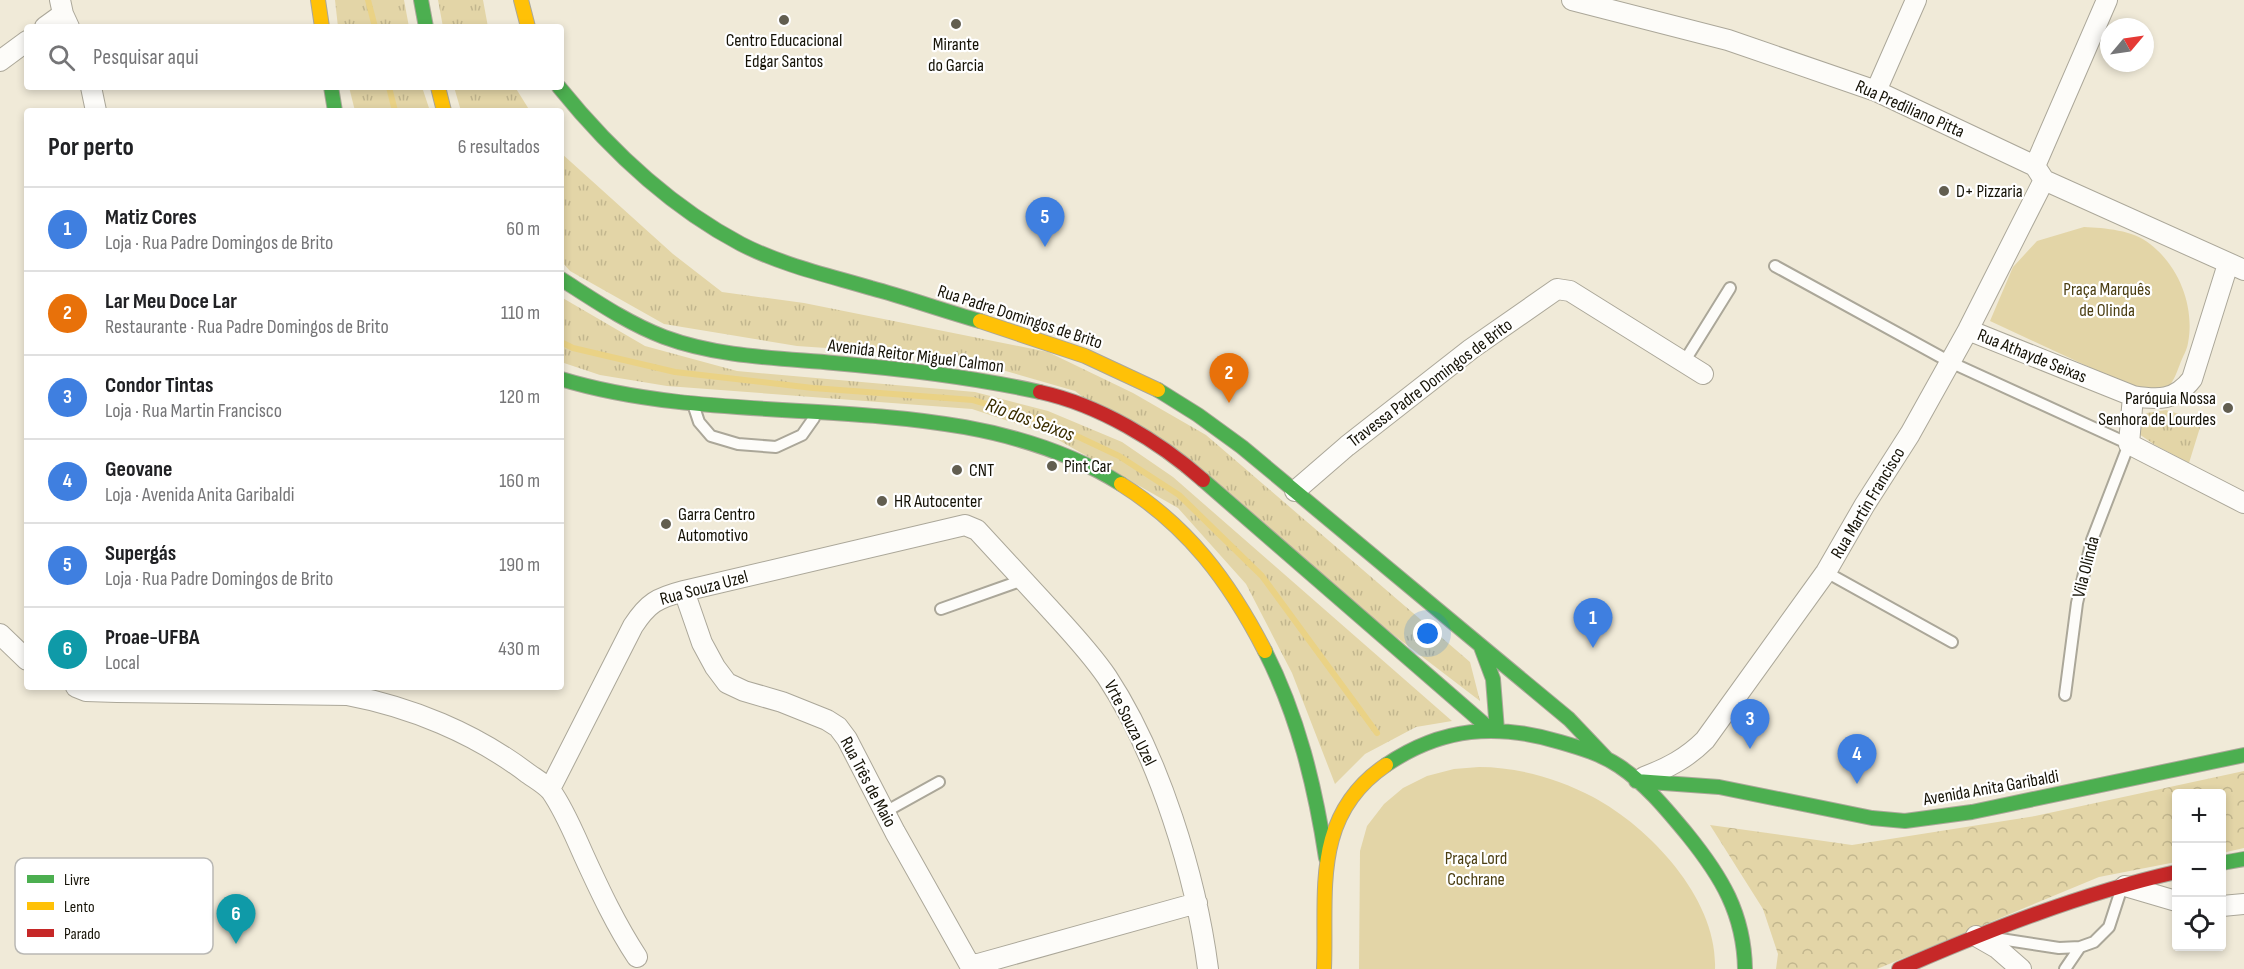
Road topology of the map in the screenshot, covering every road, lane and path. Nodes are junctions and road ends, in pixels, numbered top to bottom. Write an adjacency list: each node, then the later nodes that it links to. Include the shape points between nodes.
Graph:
1 (318, 0): 9 (main road)
2 (421, 0): 10 (main road)
3 (521, 0): 11 (main road)
4 (1572, 0): 18 (street, Rua Prediliano Pitta, via 1728,40)
5 (1916, 0): 18 (street)
6 (2107, 0): 22 (street, Rua Martin Francisco)
7 (64, 14): 8 (street)
8 (49, 24)
9 (322, 24)
10 (425, 24)
11 (527, 24)
12 (24, 43): 13 (street)
13 (0, 61)
14 (92, 90): 19 (street)
15 (331, 90): 20 (main road)
16 (439, 90): 21 (main road)
17 (561, 90): 36 (main road, Rua Padre Domingos de Brito, via 582,118 622,157 664,194 717,230 772,258 1037,338 1093,359 1191,409)
18 (1876, 91): 22 (street, Rua Prediliano Pitta)
19 (95, 108)
20 (334, 108)
21 (443, 108)
22 (2039, 173): 24 (street, Rua Prediliano Pitta); 27 (street, Rua Martin Francisco)
23 (1775, 266): 29 (lane)
24 (2236, 267): 32 (street, via 2192,379 2183,391 2152,399)
25 (564, 281): 49 (main road, Avenida Reitor Miguel Calmon, via 629,321 698,347 730,354 916,370 996,382 1053,395 1109,416 1184,463)
26 (1730, 288): 28 (lane)
27 (1968, 330): 29 (street, Rua Martin Francisco); 32 (street, Rua Athayde Seixas)
28 (1684, 362): 30 (street); 36 (street, Travessa Padre Domingos de Brito, via 1570,291 1557,289 1471,349)
29 (1950, 362): 35 (lane); 39 (street, Rua Martin Francisco)
30 (1703, 374)
31 (564, 380): 33 (main road, via 634,397)
32 (2133, 396): 35 (street)
33 (693, 404): 34 (main road); 34 (lane, via 699,422 711,436 738,444 776,447 802,435)
34 (817, 413): 56 (main road, via 911,420 1003,435 1086,464 1157,510 1193,542 1220,575 1280,682 1311,773)
35 (2128, 444): 37 (street); 48 (lane, Vila Olinda, via 2092,540 2077,603)
36 (1296, 491): 45 (main road, Rua Padre Domingos de Brito)
37 (2244, 503)
38 (965, 525): 40 (street, Vrte Souza Uzel, via 977,531); 41 (street, Rua Souza Uzel)
39 (1826, 572): 44 (lane); 52 (street, Rua Martin Francisco, via 1705,740 1676,765)
40 (1023, 580): 42 (lane); 62 (street, Vrte Souza Uzel, via 1083,644 1126,711 1167,802)
41 (684, 591): 54 (street, Rua Souza Uzel, via 645,607); 55 (street, Rua Três de Maio, via 702,643 727,683 838,727)
42 (941, 609)
43 (0, 634): 46 (street)
44 (1952, 642)
45 (1480, 645): 49 (main road, Rua Padre Domingos de Brito, via 1493,679); 51 (main road, Rua Padre Domingos de Brito, via 1569,718)
46 (24, 657)
47 (84, 690): 54 (street, via 347,695 381,702 434,720 475,741)
48 (2065, 695)
49 (1494, 730): 51 (main road, via 1550,738); 56 (main road, via 1427,742 1374,773 1350,799)
50 (2244, 755): 52 (main road, Avenida Anita Garibaldi, via 1972,812 1905,821 1719,787)
51 (1607, 759): 52 (main road)
52 (1636, 781): 71 (main road, via 1686,833 1718,874 1742,930)
53 (939, 782): 55 (lane)
54 (550, 789): 67 (street, via 619,929)
55 (885, 812): 69 (street, Rua Três de Maio)
56 (1326, 858): 70 (main road)
57 (2244, 859): 58 (main road)
58 (2226, 862)
59 (2172, 873): 60 (main road)
60 (2123, 885): 61 (street); 65 (main road, via 2031,913); 66 (lane, via 2109,927 2094,942)
61 (2172, 900)
62 (1197, 903): 68 (street, Vrte Souza Uzel); 69 (street)
63 (2244, 904): 64 (street)
64 (2226, 906)
65 (1976, 936): 66 (lane, via 2059,948); 72 (main road); 73 (street)
66 (2080, 947): 74 (lane)
67 (637, 957)
68 (1204, 965)
69 (971, 968)
70 (1324, 969)
71 (1745, 969)
72 (1899, 969)
73 (2021, 969)
74 (2065, 969)

